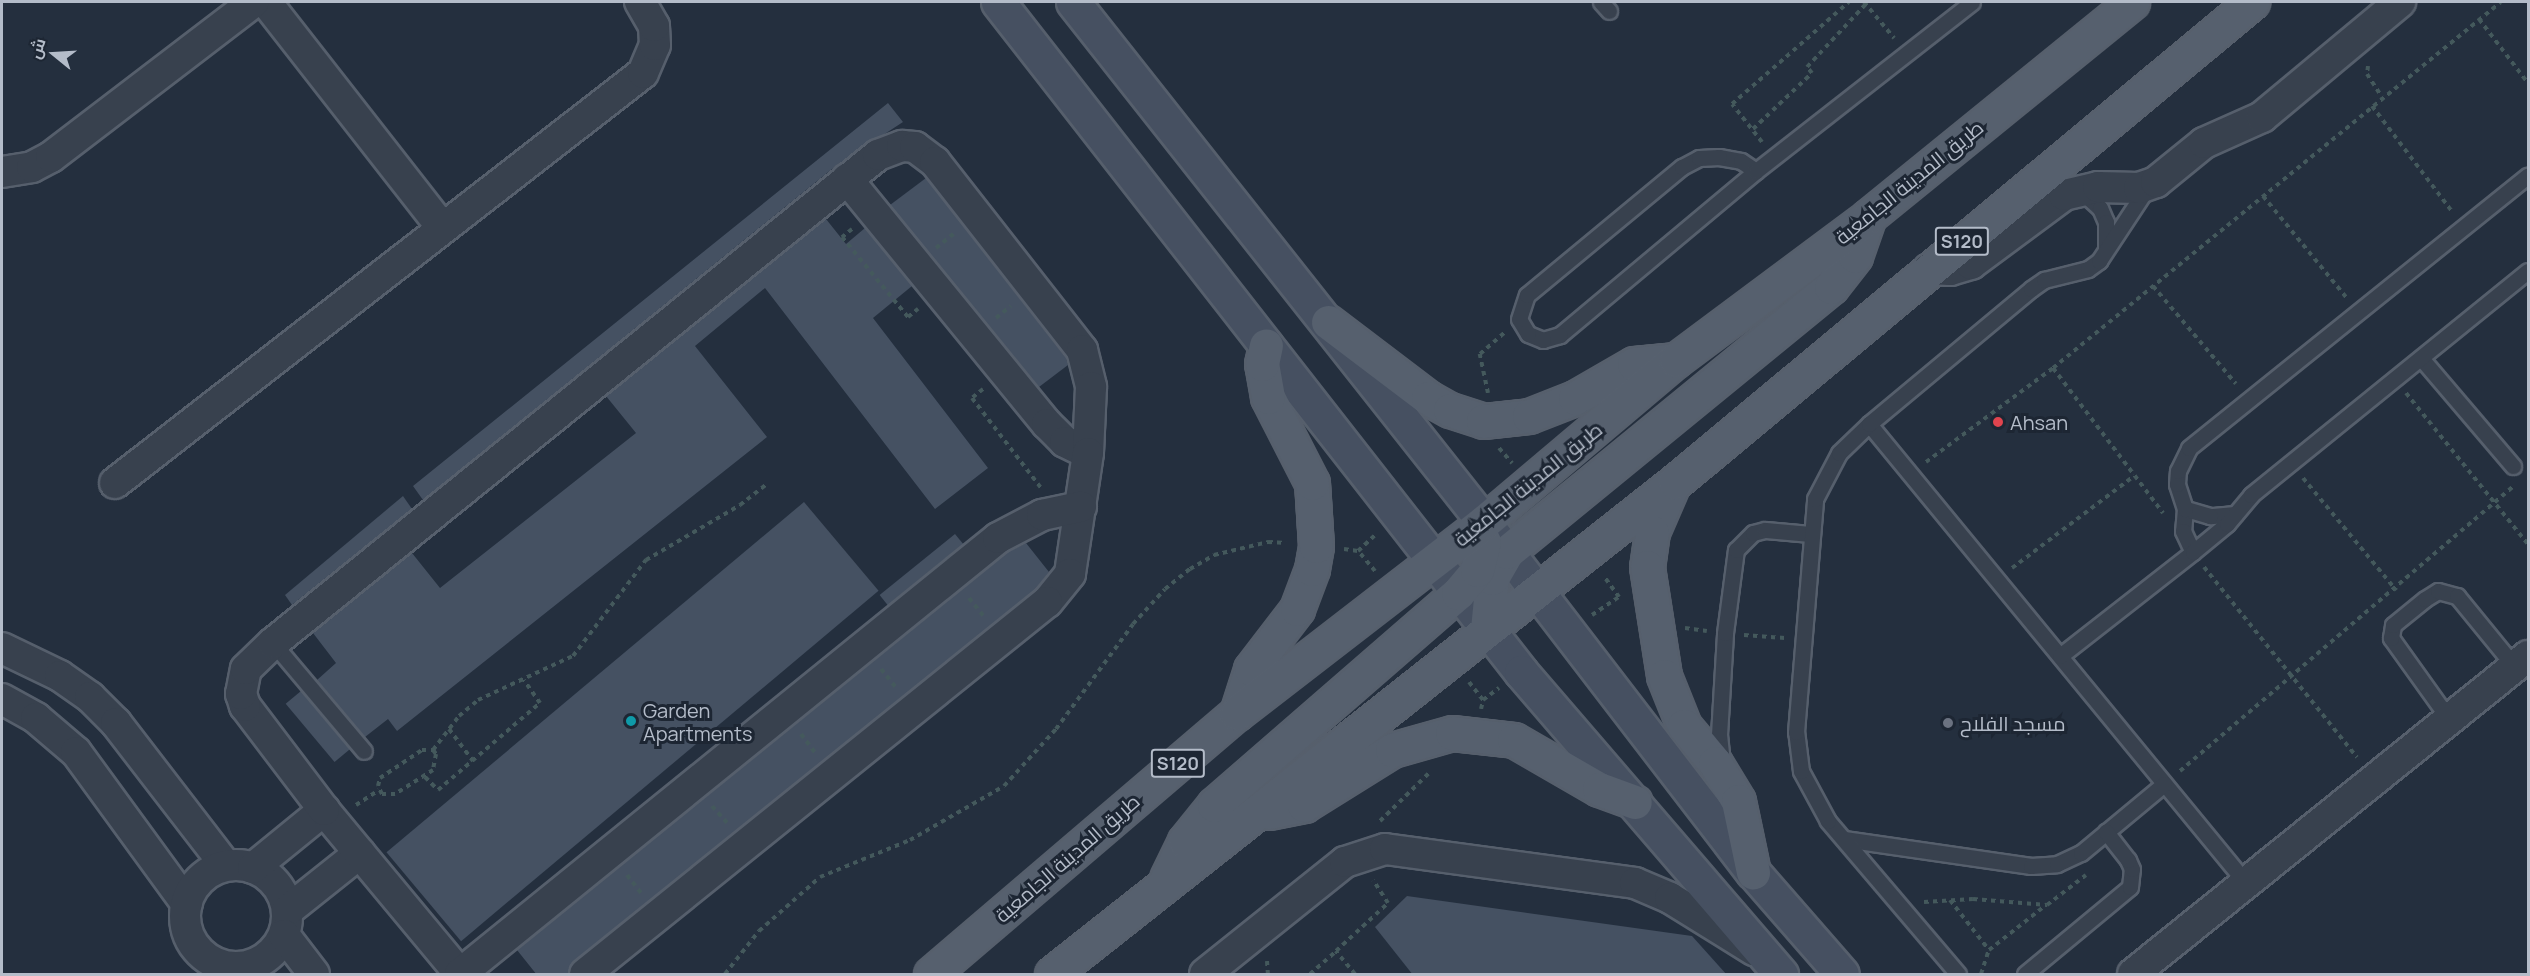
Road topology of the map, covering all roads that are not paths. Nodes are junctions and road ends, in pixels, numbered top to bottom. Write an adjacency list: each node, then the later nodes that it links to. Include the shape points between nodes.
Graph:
1 (254, 2): 11 (street, via 51,157 32,167)
2 (266, 2): 17 (street)
3 (640, 2): 17 (street, via 654,26 655,45 643,73)
4 (998, 2): 22 (street)
5 (1073, 2): 21 (street)
6 (1972, 2): 10 (lane)
7 (2132, 2): 16 (main road, طريق المدينة الجامعية / S120)
8 (2252, 2): 19 (main road, S120)
9 (2400, 2): 14 (street, via 2262,117 2204,143)
10 (1756, 171): 10 (lane, via 1560,335 1552,339 1535,338 1519,319 1527,295 1690,162 1719,157 1741,161)
11 (2, 172)
12 (2529, 175): 31 (lane, via 2190,448 2182,459 2177,484)
13 (847, 179): 26 (street, via 1056,434); 26 (street, via 890,148 915,147 936,162 1073,333 1088,368); 41 (street)
14 (2148, 186): 15 (street); 18 (lane)
15 (2079, 190): 18 (lane, via 2100,208 2106,222); 19 (street, via 2042,208 1971,264 1950,270)
16 (1869, 216): 24 (main road, طريق المدينة الجامعية / S120); 35 (main road, via 1855,256 1831,287)
17 (442, 227): 29 (street)
18 (2106, 250): 25 (lane, via 2088,269 2052,278 2031,289)
19 (1929, 269): 28 (main road, S120)
20 (2529, 271): 23 (lane)
21 (1328, 322): 24 (main road, via 1408,385 1483,421 1529,416 1575,398 1634,364); 33 (street, via 1444,476)
22 (1266, 345): 37 (street); 46 (main road, via 1262,364 1268,397 1312,483 1316,546 1297,609 1251,669)
23 (2421, 358): 27 (lane); 32 (lane, via 2251,495)
24 (1676, 360): 33 (main road, طريق المدينة الجامعية / S120)
25 (1869, 424): 34 (lane, via 1829,467 1815,500); 43 (lane)
26 (1088, 453): 30 (street)
27 (2513, 466)
28 (1675, 482): 38 (main road); 51 (main road, via 1658,515 1649,550 1648,575 1664,676 1675,710)
29 (115, 483)
30 (1069, 508): 67 (street, via 1012,529); 69 (street, via 1074,563 1064,585)
31 (2185, 509): 32 (lane, via 2210,516); 36 (lane, via 2183,531)
32 (2235, 514): 36 (lane)
33 (1484, 522): 35 (street); 37 (main road, طريق المدينة الجامعية / S120); 39 (main road, via 1478,570)
34 (1811, 534): 51 (lane, via 1765,531 1743,540 1736,550 1725,633 1719,735); 57 (lane, via 1797,752 1808,789)
35 (1507, 552): 38 (street); 40 (main road, via 1492,579)
36 (2193, 552): 43 (lane)
37 (1433, 561): 39 (street); 46 (main road, طريق المدينة الجامعية / S120)
38 (1535, 589): 40 (main road); 60 (street)
39 (1458, 593): 40 (street); 62 (main road, via 1214,805 1185,841)
40 (1487, 629): 53 (street); 55 (main road)
41 (273, 643): 49 (lane); 54 (street, via 246,669 243,700)
42 (2, 648): 48 (street, via 60,676 90,697)
43 (2060, 656): 52 (lane)
44 (2522, 661): 47 (street); 47 (lane, via 2451,592 2438,591 2412,609 2393,625 2392,644)
45 (2, 699): 50 (street, via 57,734)
46 (1237, 713): 70 (main road, طريق المدينة الجامعية / S120)
47 (2450, 719): 61 (street)
48 (125, 736): 50 (street); 59 (street)
49 (364, 751)
50 (88, 766): 63 (street)
51 (1727, 781): 60 (main road, via 1745,823)
52 (2164, 784): 56 (lane); 61 (lane)
53 (1635, 802): 55 (main road, via 1599,789 1514,740 1472,732 1411,742 1304,805); 65 (street)
54 (324, 810): 58 (street); 59 (street)
55 (1261, 812): 62 (main road)
56 (2106, 832): 57 (lane, via 2069,860 2044,866); 75 (lane, via 2132,869 2125,894)
57 (1844, 839): 74 (lane)
58 (360, 853): 64 (street); 67 (street)
59 (240, 867): 63 (street, via 197,883); 64 (street, via 276,884)
60 (1753, 872): 73 (street)
61 (2246, 883): 76 (street)
62 (1164, 885): 71 (main road)
63 (187, 904): 66 (street, via 185,918 193,944 214,963)
64 (286, 923): 66 (street, via 267,957); 68 (street)
65 (1773, 965): 72 (street, via 1670,898 1626,880 1399,849 1358,855 1334,870)
66 (244, 971)
67 (460, 974)
68 (314, 975)
69 (585, 975)
70 (932, 975)
71 (1052, 975)
72 (1205, 975)
73 (1842, 975)
74 (1958, 975)
75 (2025, 975)
76 (2133, 975)

